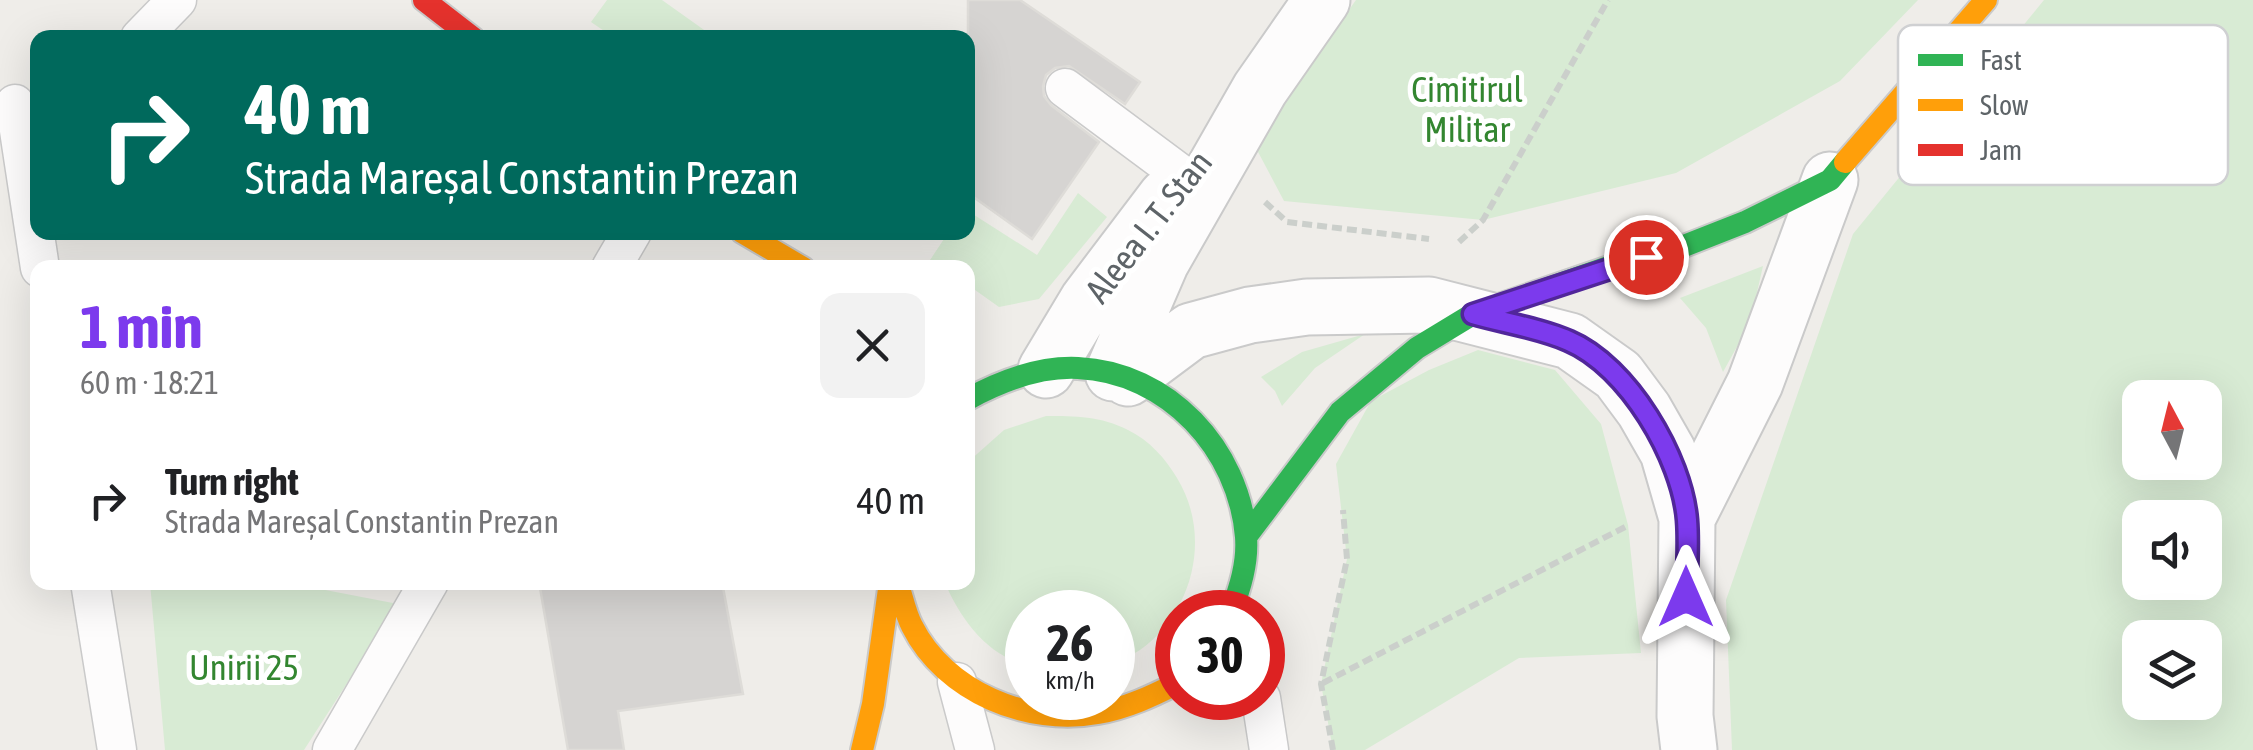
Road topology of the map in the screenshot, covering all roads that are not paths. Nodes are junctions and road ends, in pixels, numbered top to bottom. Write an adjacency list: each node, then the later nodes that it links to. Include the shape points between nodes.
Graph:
1 (177, 0): 6 (lane)
2 (424, 0): 7 (main road)
3 (1322, 0): 9 (street, Aleea I. T. Stan)
4 (1986, 0): 5 (main road)
5 (1964, 25)
6 (148, 30)
7 (463, 30)
8 (1065, 88): 12 (lane)
9 (1260, 90): 12 (street, Aleea I. T. Stan); 20 (street, Aleea I. T. Stan, via 1161,262)
10 (1898, 102): 13 (main road)
11 (17, 103): 14 (lane)
12 (1182, 175): 19 (street, Aleea I. T. Stan)
13 (1830, 180): 17 (main road, via 1684,246); 22 (street, via 1755,383)
14 (30, 196)
15 (756, 240): 16 (main road)
16 (789, 260)
17 (1473, 314): 20 (street, via 1374,304 1250,315 1192,331); 22 (street, via 1570,341 1618,376 1668,452); 23 (main road, via 1416,348 1340,412)
18 (984, 360): 19 (main road)
19 (1031, 374): 20 (main road, via 1080,368); 21 (main road)
20 (1120, 375): 23 (main road, via 1171,402 1216,446 1237,489)
21 (975, 395)
22 (1687, 518): 39 (street)
23 (1246, 537): 28 (main road)
24 (91, 590): 34 (lane)
25 (424, 590): 35 (lane)
26 (892, 590): 36 (main road)
27 (896, 590): 29 (main road, via 912,627)
28 (1241, 590)
29 (956, 682): 32 (main road, via 1020,714); 37 (lane)
30 (1155, 697): 32 (main road)
31 (1264, 720): 38 (lane)
32 (1085, 722): 33 (main road)
33 (1056, 741)
34 (117, 750)
35 (332, 750)
36 (862, 750)
37 (975, 750)
38 (1269, 750)
39 (1688, 750)

